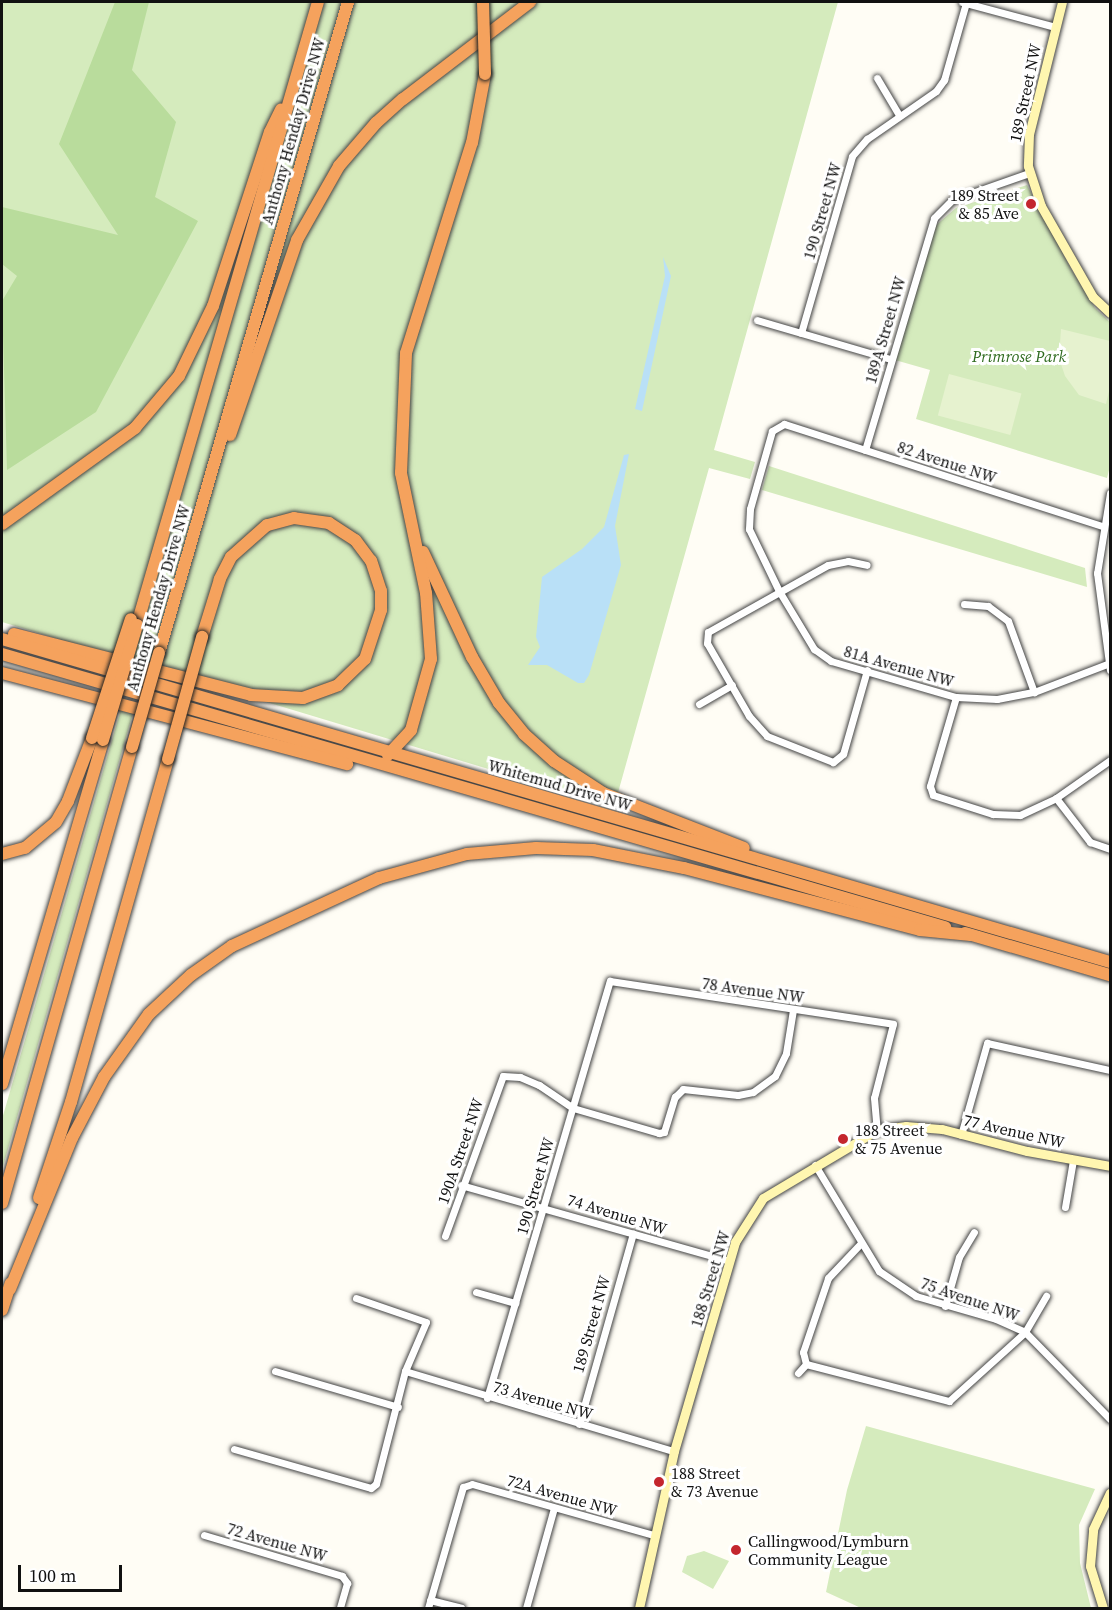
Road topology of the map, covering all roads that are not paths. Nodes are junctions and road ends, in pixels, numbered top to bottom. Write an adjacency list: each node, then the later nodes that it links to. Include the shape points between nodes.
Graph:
1 (318, 2): 8 (highway, Anthony Henday Drive NW)
2 (348, 2): 18 (highway, Anthony Henday Drive NW)
3 (483, 2): 16 (highway, bridge, via 485,74 472,143 412,327 403,375)
4 (531, 2): 18 (highway, via 376,123 320,193 288,262 224,454)
5 (964, 2): 7 (street); 10 (street, 190 Street NW, via 944,80 936,91)
6 (1062, 2): 7 (street, 189 Street NW)
7 (1055, 27): 11 (street, 189 Street NW, via 1029,134)
8 (296, 78): 20 (highway, via 270,132 209,315 179,376 135,428); 36 (highway, Anthony Henday Drive NW, bridge, via 148,587)
9 (877, 78): 10 (street)
10 (899, 115): 14 (street, 190 Street NW, via 852,156)
11 (1029, 173): 12 (street, 189 Street NW, via 1041,206 1094,297); 15 (street, 189A Street NW, via 952,200 934,218)
12 (1110, 313)
13 (757, 320): 14 (street)
14 (801, 333): 15 (street)
15 (890, 359): 17 (street, 189A Street NW)
16 (400, 433): 37 (highway, via 405,508 426,593 431,659 411,730); 44 (highway, via 411,507 428,568 472,657 524,734 554,761 603,793)
17 (865, 450): 21 (street, 82 Avenue NW); 22 (street, 82 Avenue NW, via 784,424 772,431 750,509)
18 (212, 470): 59 (highway, Anthony Henday Drive NW, bridge)
19 (1110, 493): 21 (street)
20 (2, 524)
21 (1102, 526): 29 (street, via 1097,573)
22 (749, 529): 24 (street, 81A Avenue NW)
23 (867, 565): 24 (street, via 848,561 828,565)
24 (778, 591): 30 (street, 81A Avenue NW, via 814,649 831,660); 32 (street, via 708,632 707,643)
25 (964, 604): 33 (street, via 988,606 1008,621)
26 (2, 631): 67 (highway, bridge, via 250,695 303,698 338,686 365,659 381,610 381,591 371,561 356,540 329,523 294,518 267,525 231,557 202,637 168,759 71,1102)
27 (2, 639): 37 (highway, Whitemud Drive NW)
28 (2, 654): 39 (highway, Whitemud Drive NW)
29 (1110, 665): 33 (street, 81A Avenue NW)
30 (867, 670): 32 (street, via 843,754 833,762 767,736 749,716); 34 (street, 81A Avenue NW)
31 (2, 673): 41 (highway, via 436,788)
32 (732, 685): 35 (street)
33 (1034, 692): 34 (street, 81A Avenue NW, via 997,699)
34 (956, 697): 40 (street, via 930,786 933,795 983,811 1020,815)
35 (699, 704)
36 (98, 739): 43 (highway, via 56,822 25,848); 51 (highway, Anthony Henday Drive NW)
37 (392, 753): 39 (highway); 44 (highway, Whitemud Drive NW)
38 (1110, 760): 40 (street)
39 (374, 763): 41 (highway, Whitemud Drive NW)
40 (1056, 798): 42 (street, via 1090,842)
41 (506, 801): 45 (highway, Whitemud Drive NW)
42 (1110, 849)
43 (2, 854)
44 (862, 891): 46 (highway, Whitemud Drive NW)
45 (971, 935): 47 (highway, Whitemud Drive NW); 67 (highway, via 920,930 684,868 593,850 500,849 446,858 379,878 232,946 191,975 149,1014 104,1077 72,1138)
46 (1110, 962)
47 (1110, 975)
48 (610, 981): 49 (street, 78 Avenue NW); 52 (street, 190 Street NW)
49 (793, 1010): 52 (street, via 786,1053 775,1076 753,1092 738,1095 684,1089 675,1096 664,1132); 53 (street, 78 Avenue NW, via 893,1024 874,1098)
50 (1110, 1070): 54 (street, via 987,1043)
51 (2, 1084)
52 (573, 1108): 58 (street, 190A Street NW, via 539,1085 520,1077 503,1076); 60 (street, 190 Street NW)
53 (877, 1130): 54 (street, 77 Avenue NW, via 918,1125); 56 (street, 188 Street NW)
54 (961, 1135): 55 (street, 77 Avenue NW)
55 (1073, 1160): 57 (street, 77 Avenue NW); 61 (street, 77 Avenue NW)
56 (815, 1165): 65 (street, 75 Avenue NW); 66 (street, 188 Street NW, via 763,1198 743,1224)
57 (1110, 1166)
58 (461, 1185): 60 (street, 74 Avenue NW); 64 (street, 190A Street NW)
59 (2, 1203)
60 (543, 1206): 63 (street, 74 Avenue NW); 71 (street, 190 Street NW)
61 (1065, 1207)
62 (974, 1232): 72 (street, via 959,1257)
63 (633, 1233): 66 (street, 74 Avenue NW); 82 (street, 189 Street NW)
64 (446, 1236)
65 (860, 1244): 72 (street, 75 Avenue NW, via 879,1271 896,1285); 75 (street, via 828,1278 803,1352)
66 (729, 1262): 84 (street, 188 Street NW)
67 (10, 1289): 73 (highway)
68 (476, 1292): 71 (street)
69 (1046, 1296): 74 (street)
70 (356, 1298): 77 (street, via 426,1322)
71 (516, 1303): 79 (street, 190 Street NW)
72 (945, 1306): 74 (street, 75 Avenue NW, via 996,1319)
73 (2, 1310)
74 (1025, 1332): 75 (street, via 954,1399 942,1402); 81 (street, 75 Avenue NW)
75 (806, 1364): 78 (street)
76 (274, 1371): 80 (street)
77 (405, 1371): 79 (street, 73 Avenue NW); 80 (street)
78 (798, 1373)
79 (488, 1398): 82 (street, 73 Avenue NW)
80 (398, 1407): 83 (street, via 376,1484 370,1488)
81 (1110, 1419)
82 (579, 1424): 84 (street, 73 Avenue NW)
83 (234, 1449)
84 (675, 1451): 88 (street, 188 Street NW)
85 (1110, 1493): 95 (street, via 1093,1529 1091,1548 1090,1566)
86 (554, 1508): 88 (street, 72A Avenue NW); 89 (street, 72A Avenue NW, via 472,1484 463,1487); 93 (street)
87 (204, 1535): 90 (street, 72 Avenue NW, via 342,1576 347,1583)
88 (654, 1535): 94 (street, 188 Street NW)
89 (430, 1600): 91 (street); 92 (street)
90 (340, 1608)
91 (428, 1608)
92 (461, 1608)
93 (526, 1608)
94 (639, 1608)
95 (1103, 1608)

